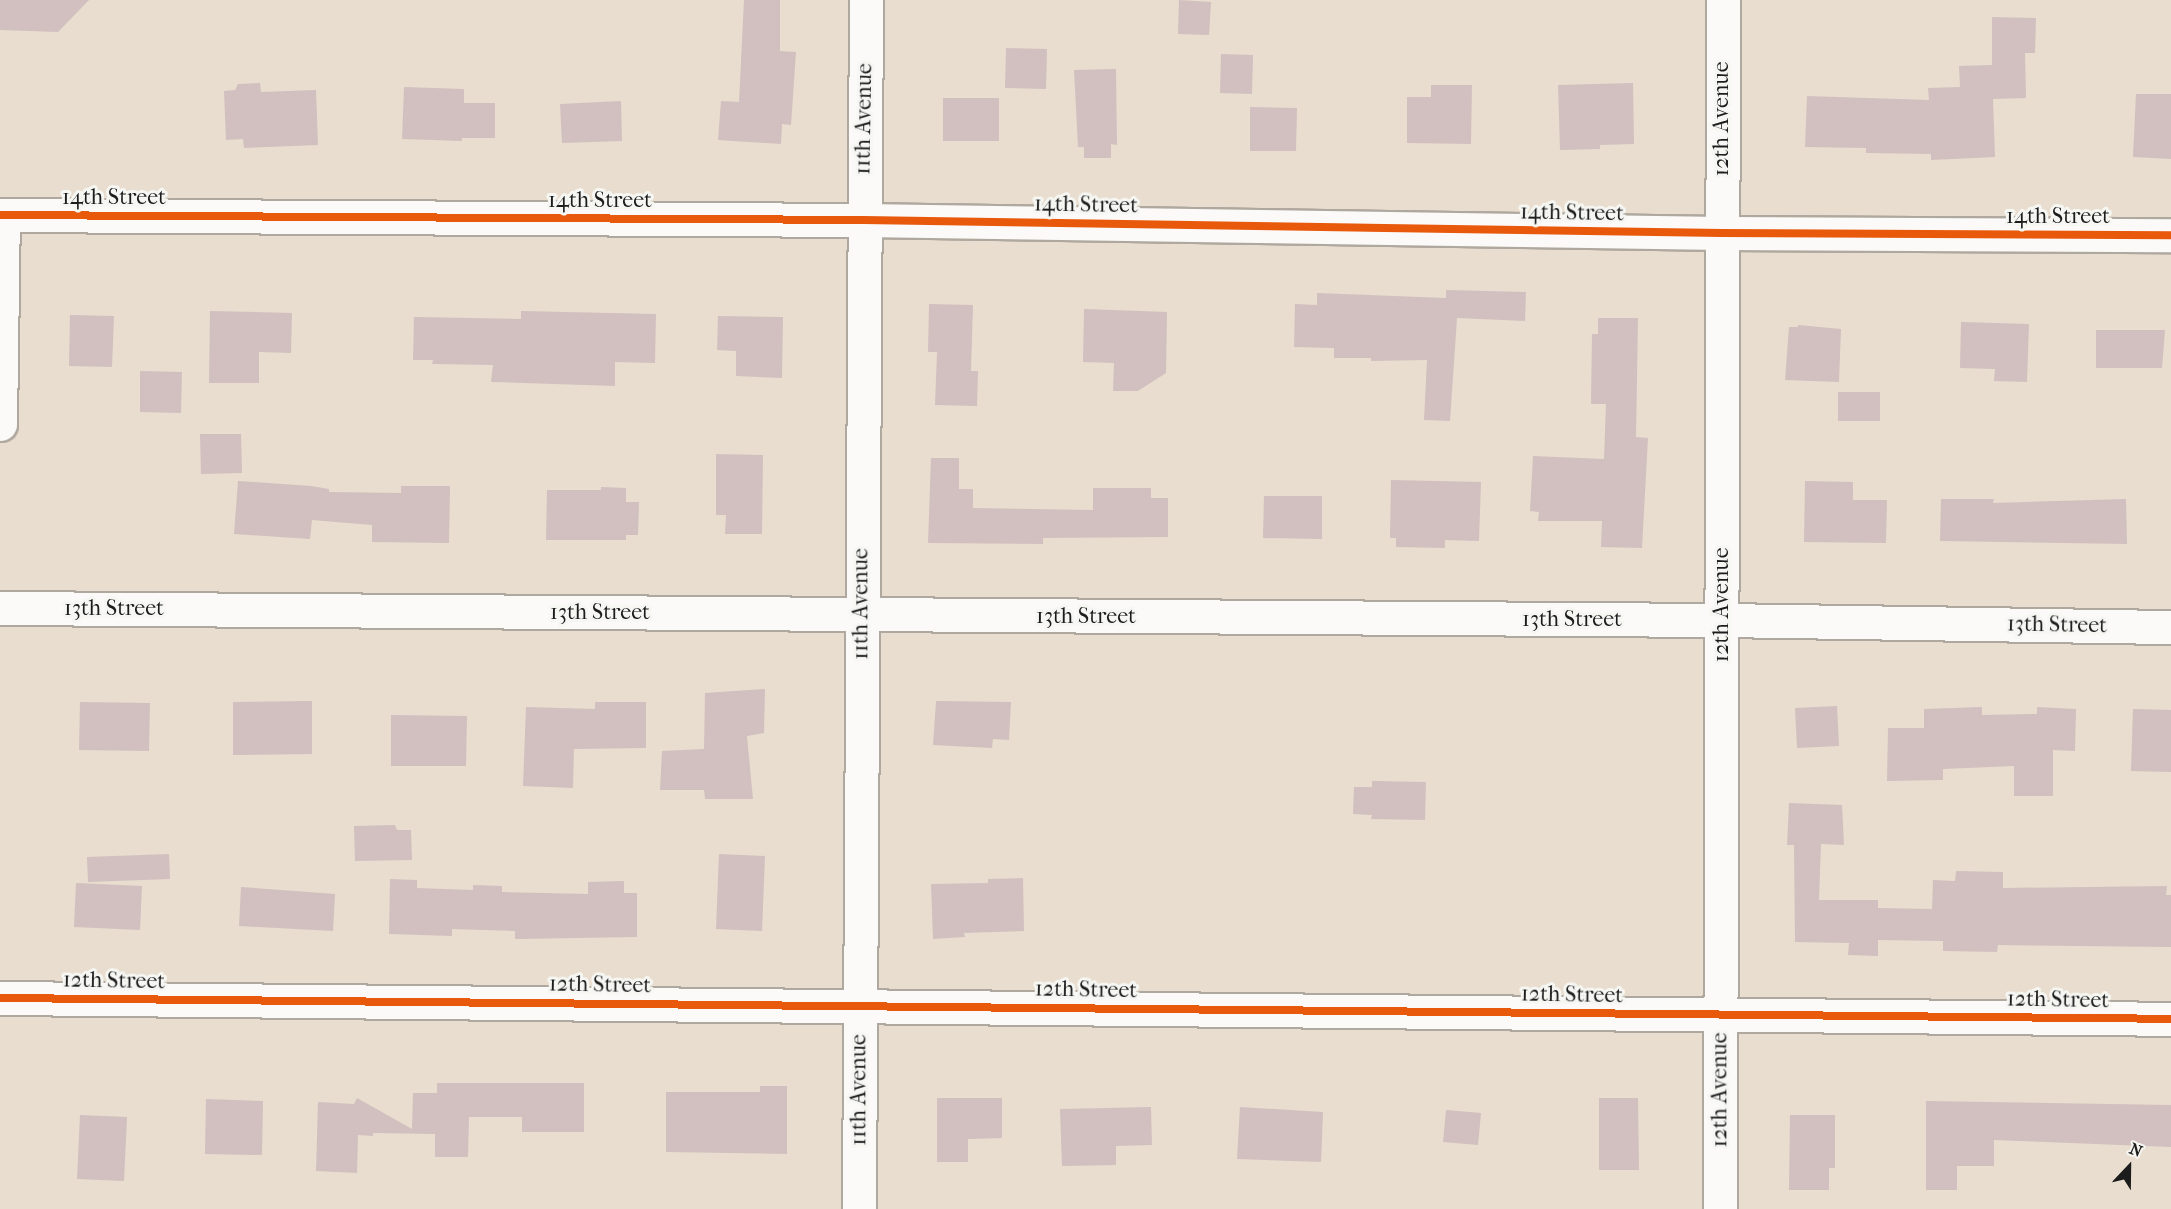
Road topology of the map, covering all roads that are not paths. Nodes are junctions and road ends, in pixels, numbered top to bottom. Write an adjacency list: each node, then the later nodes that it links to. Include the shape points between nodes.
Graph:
1 (866, 0): 4 (street, 11th Avenue)
2 (1723, 0): 5 (street, 12th Avenue)
3 (2, 215): 4 (street, 14th Street); 7 (street)
4 (863, 220): 5 (street, 14th Street); 9 (street, 11th Avenue)
5 (1722, 233): 6 (street, 14th Street); 10 (street, 12th Avenue)
6 (2171, 235)
7 (0, 424)
8 (0, 608): 9 (street, 13th Street)
9 (861, 616): 10 (street, 13th Street); 13 (street, 11th Avenue)
10 (1722, 620): 11 (street, 13th Street); 14 (street, 12th Avenue)
11 (2171, 627)
12 (0, 998): 13 (street, 12th Street)
13 (859, 1005): 14 (street, 12th Street); 16 (street, 11th Avenue)
14 (1720, 1015): 15 (street, 12th Street); 17 (street, 12th Avenue)
15 (2171, 1019)
16 (859, 1209)
17 (1720, 1209)

